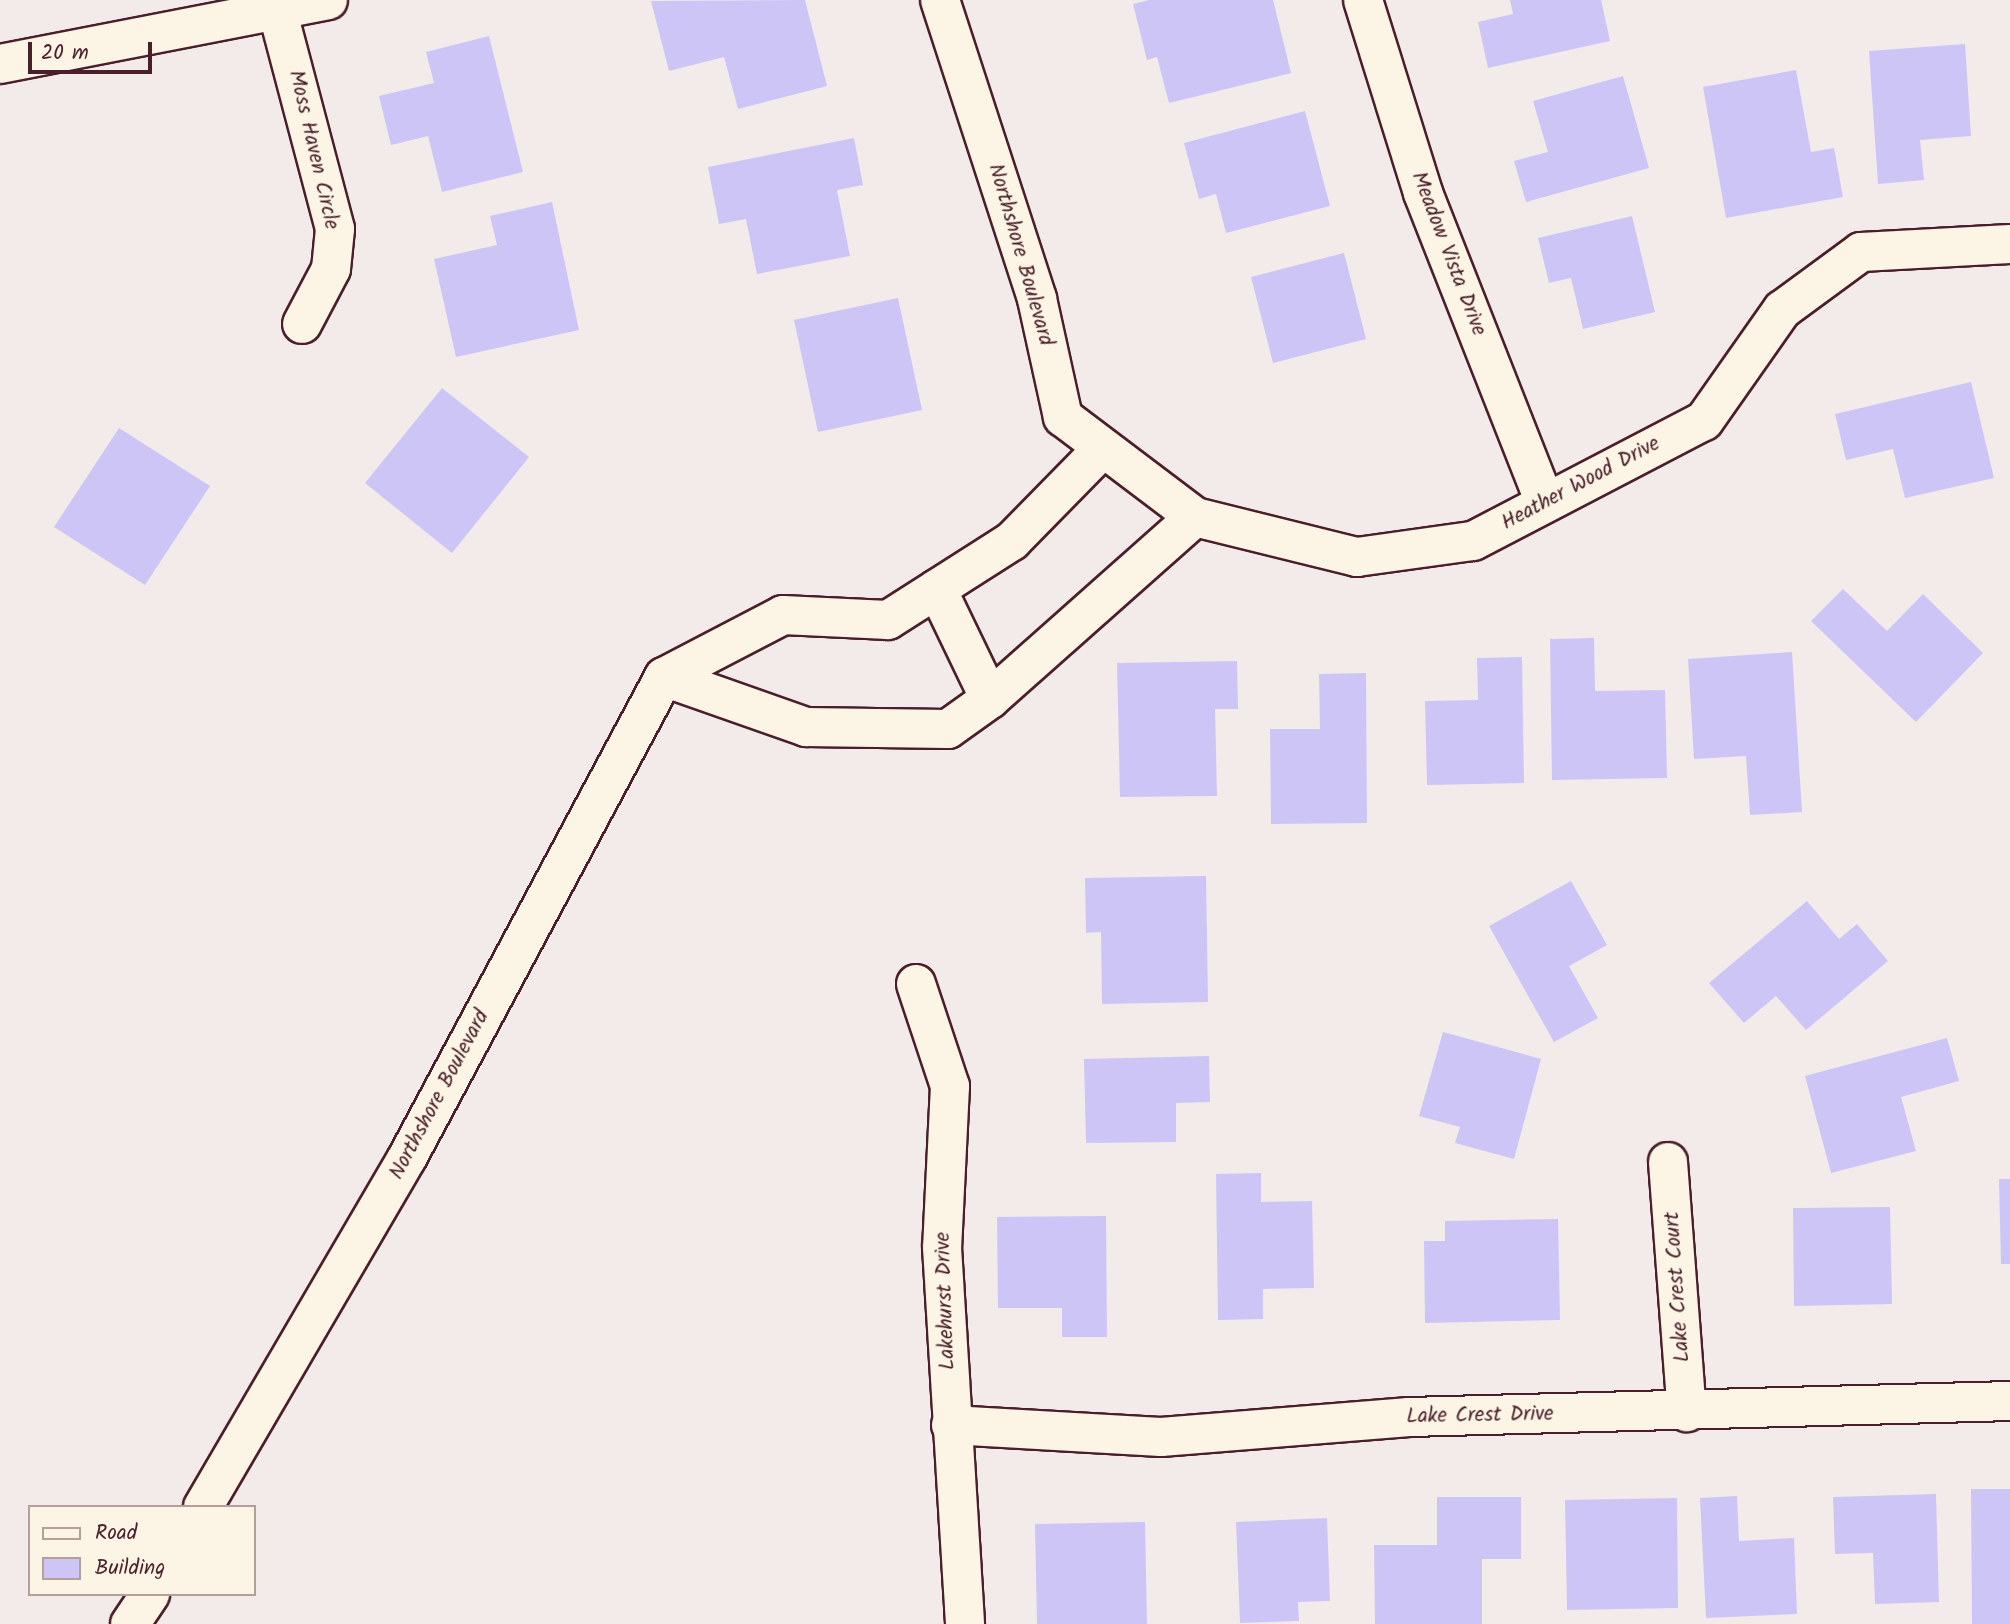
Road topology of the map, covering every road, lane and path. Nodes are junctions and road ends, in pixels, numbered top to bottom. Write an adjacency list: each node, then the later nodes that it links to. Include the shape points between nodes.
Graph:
1 (328, 0): 4 (street)
2 (940, 0): 8 (street, Northshore Boulevard, via 1037,299 1063,417)
3 (1363, 0): 9 (street, Meadow Vista Drive, via 1423,193)
4 (278, 13): 5 (street); 7 (street, Moss Haven Circle, via 335,229 331,269)
5 (0, 64)
6 (2010, 244): 9 (street, Heather Wood Drive, via 1861,252 1782,310 1703,421)
7 (302, 324)
8 (1101, 450): 10 (street, Heather Wood Drive); 11 (street, via 1012,541)
9 (1545, 503): 10 (street, Heather Wood Drive, via 1473,541 1357,557)
10 (1195, 517): 13 (street)
11 (937, 589): 12 (street, via 888,620 783,615); 13 (street)
12 (664, 677): 13 (street, via 806,727 948,729); 19 (street, Northshore Boulevard, via 407,1158)
13 (990, 699)
14 (916, 984): 18 (street, Lakehurst Drive, via 950,1086 942,1247)
15 (1668, 1162): 17 (street, Lake Crest Court)
16 (2010, 1401): 17 (street, Lake Crest Drive)
17 (1687, 1412): 18 (street, Lake Crest Drive, via 1409,1417 1161,1437)
18 (951, 1425): 22 (street, Lakehurst Drive)
19 (204, 1505)
20 (149, 1596): 21 (street)
21 (130, 1624)
22 (965, 1624)

